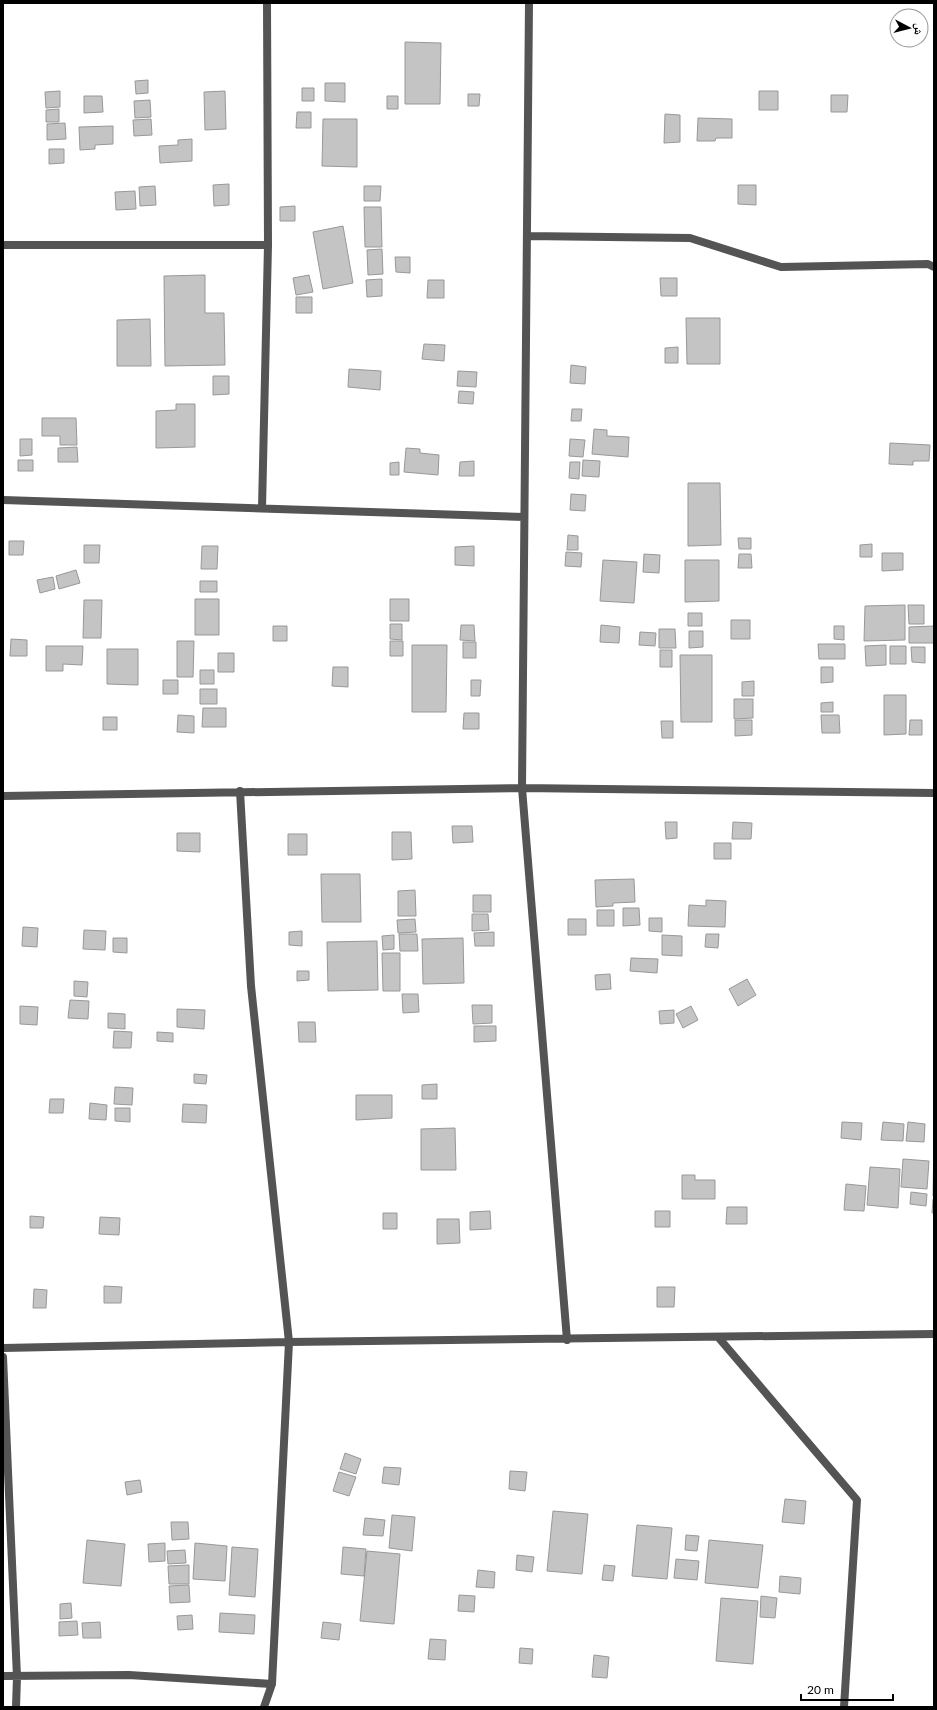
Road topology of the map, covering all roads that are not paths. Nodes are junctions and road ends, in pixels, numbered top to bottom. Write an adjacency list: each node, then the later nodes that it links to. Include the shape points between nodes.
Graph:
1 (267, 3): 5 (street)
2 (529, 3): 3 (street)
3 (528, 236): 6 (street, via 690,238 781,267 928,264); 9 (street)
4 (3, 244): 5 (street)
5 (268, 245): 8 (street)
6 (934, 267)
7 (3, 500): 8 (street)
8 (262, 508): 9 (street)
9 (524, 517): 10 (street)
10 (522, 788): 11 (street); 12 (street); 16 (street)
11 (240, 791): 13 (street); 17 (street, via 251,986)
12 (934, 793)
13 (3, 796)
14 (934, 1334): 15 (street)
15 (718, 1337): 16 (street); 25 (street, via 857,1500)
16 (567, 1340): 17 (street)
17 (289, 1342): 18 (street); 22 (street)
18 (3, 1348)
19 (3, 1357): 21 (street)
20 (3, 1676): 21 (street)
21 (17, 1677): 22 (street, via 129,1675); 23 (street)
22 (272, 1684): 24 (street)
23 (16, 1707)
24 (264, 1707)
25 (844, 1707)

